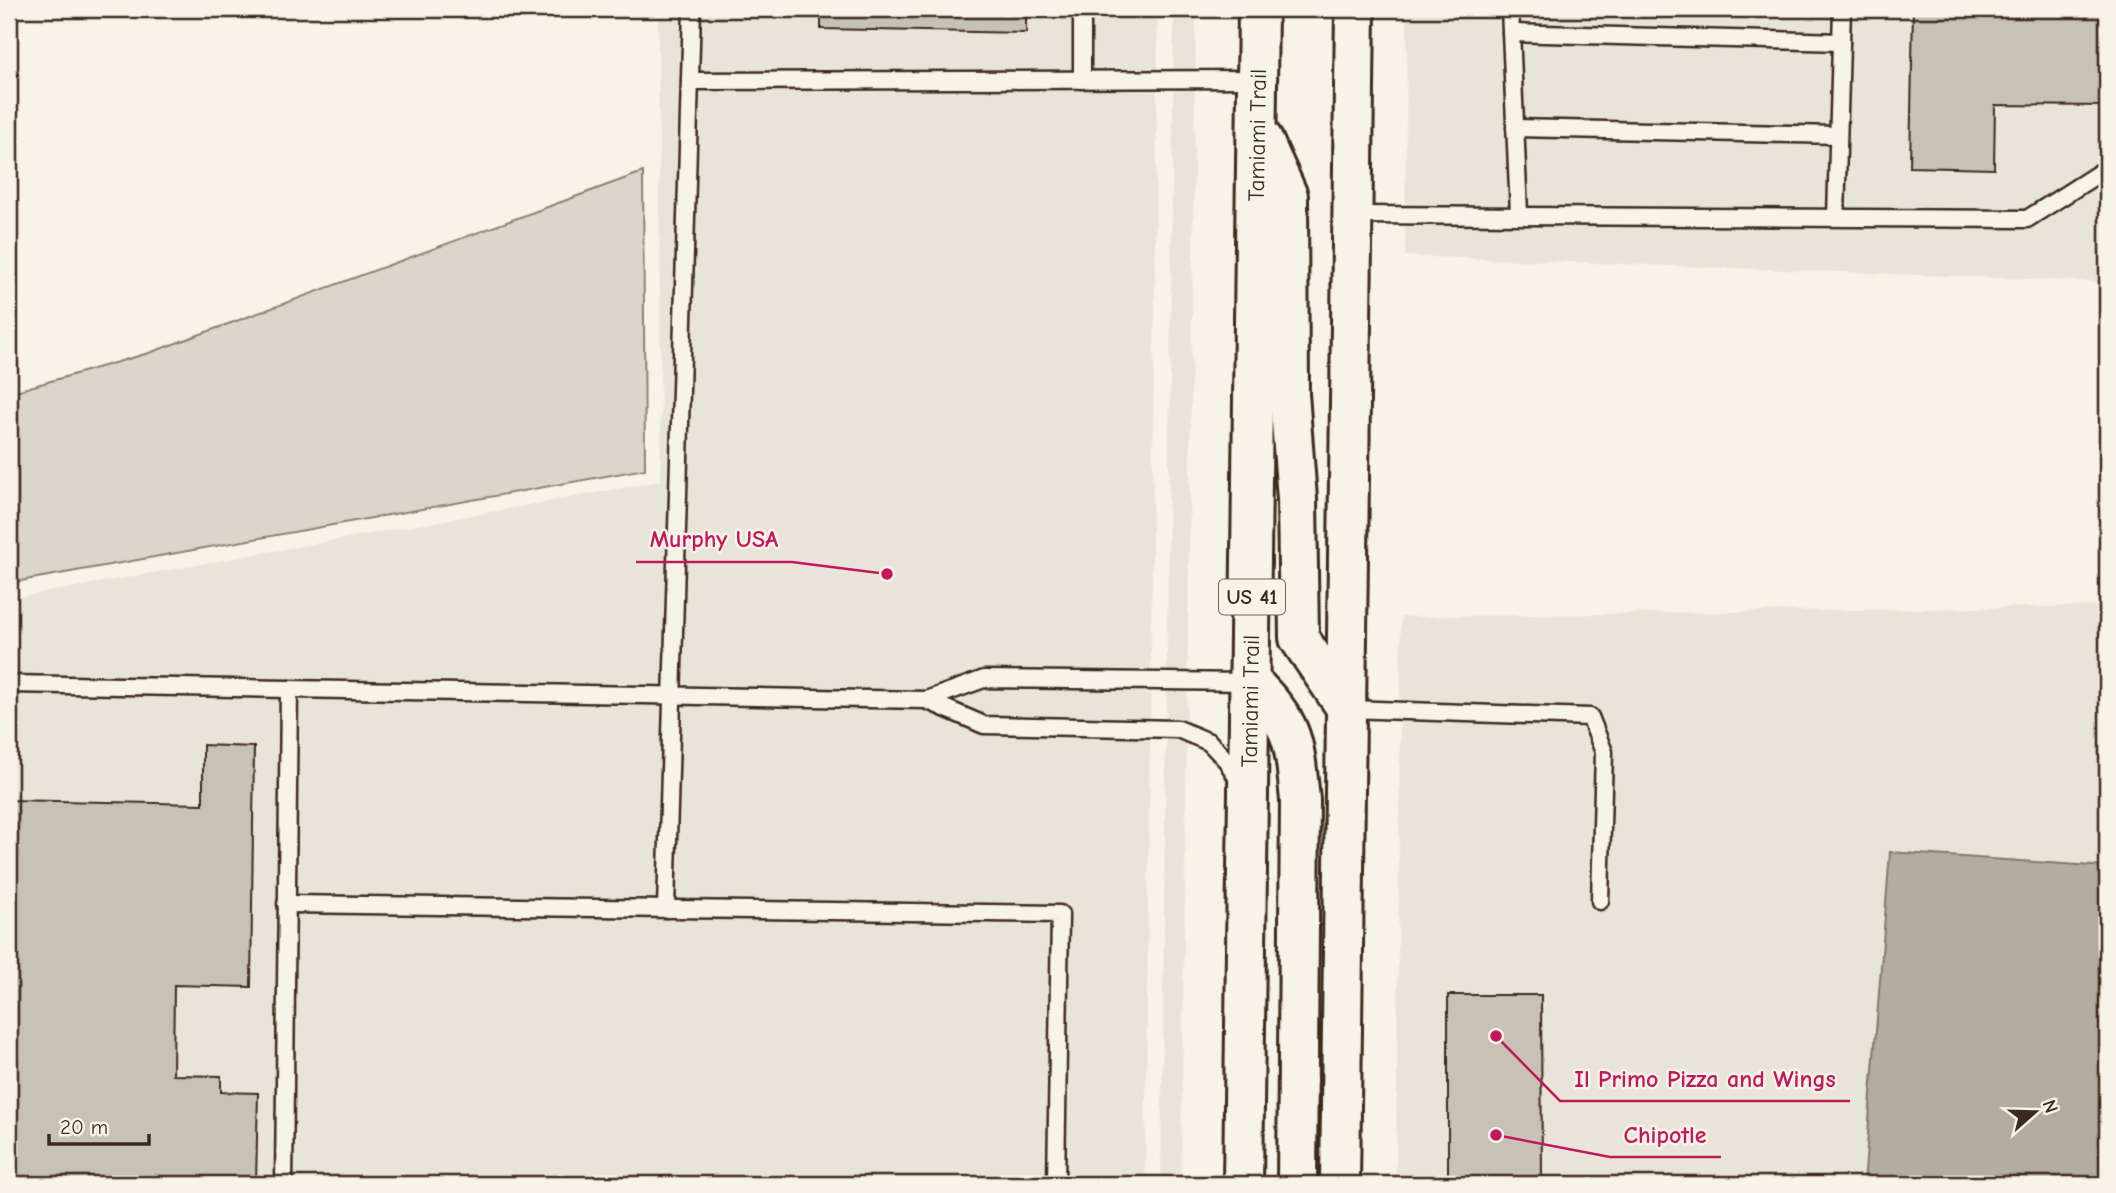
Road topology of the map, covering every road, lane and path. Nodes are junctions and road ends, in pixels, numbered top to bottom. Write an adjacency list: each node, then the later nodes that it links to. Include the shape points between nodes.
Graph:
1 (692, 9): 11 (lane)
2 (1082, 9): 10 (lane)
3 (1258, 9): 9 (main road, Tamiami Trail / US 41)
4 (1355, 9): 17 (main road)
5 (1510, 9): 7 (lane)
6 (1842, 9): 8 (lane)
7 (1511, 33): 8 (lane); 13 (lane)
8 (1841, 42): 14 (lane)
9 (1258, 79): 10 (lane); 12 (main road, Tamiami Trail / US 41)
10 (1082, 80): 11 (lane)
11 (690, 82): 22 (lane)
12 (1257, 127): 19 (main road, Tamiami Trail / US 41); 24 (main road, via 1288,196 1298,638)
13 (1515, 128): 14 (lane); 16 (lane)
14 (1838, 135): 18 (lane)
15 (2107, 168): 18 (lane, via 2027,219)
16 (1519, 214): 17 (lane); 18 (lane)
17 (1352, 215): 24 (main road)
18 (1836, 217)
19 (1251, 682): 23 (lane, via 984,679); 25 (main road, Tamiami Trail / US 41); 32 (main road, via 1280,711 1290,734 1300,800)
20 (9, 684): 21 (lane)
21 (289, 689): 22 (lane); 27 (lane)
22 (672, 695): 23 (lane); 28 (lane)
23 (926, 700): 25 (lane, via 984,725 1178,729 1209,742)
24 (1347, 709): 26 (lane, via 1590,717 1604,752); 33 (main road)
25 (1248, 796): 31 (main road, Tamiami Trail / US 41)
26 (1600, 901)
27 (286, 904): 28 (lane); 29 (lane)
28 (666, 909): 30 (lane, via 1060,914)
29 (284, 1184)
30 (1056, 1184)
31 (1243, 1184)
32 (1297, 1184)
33 (1340, 1184)

